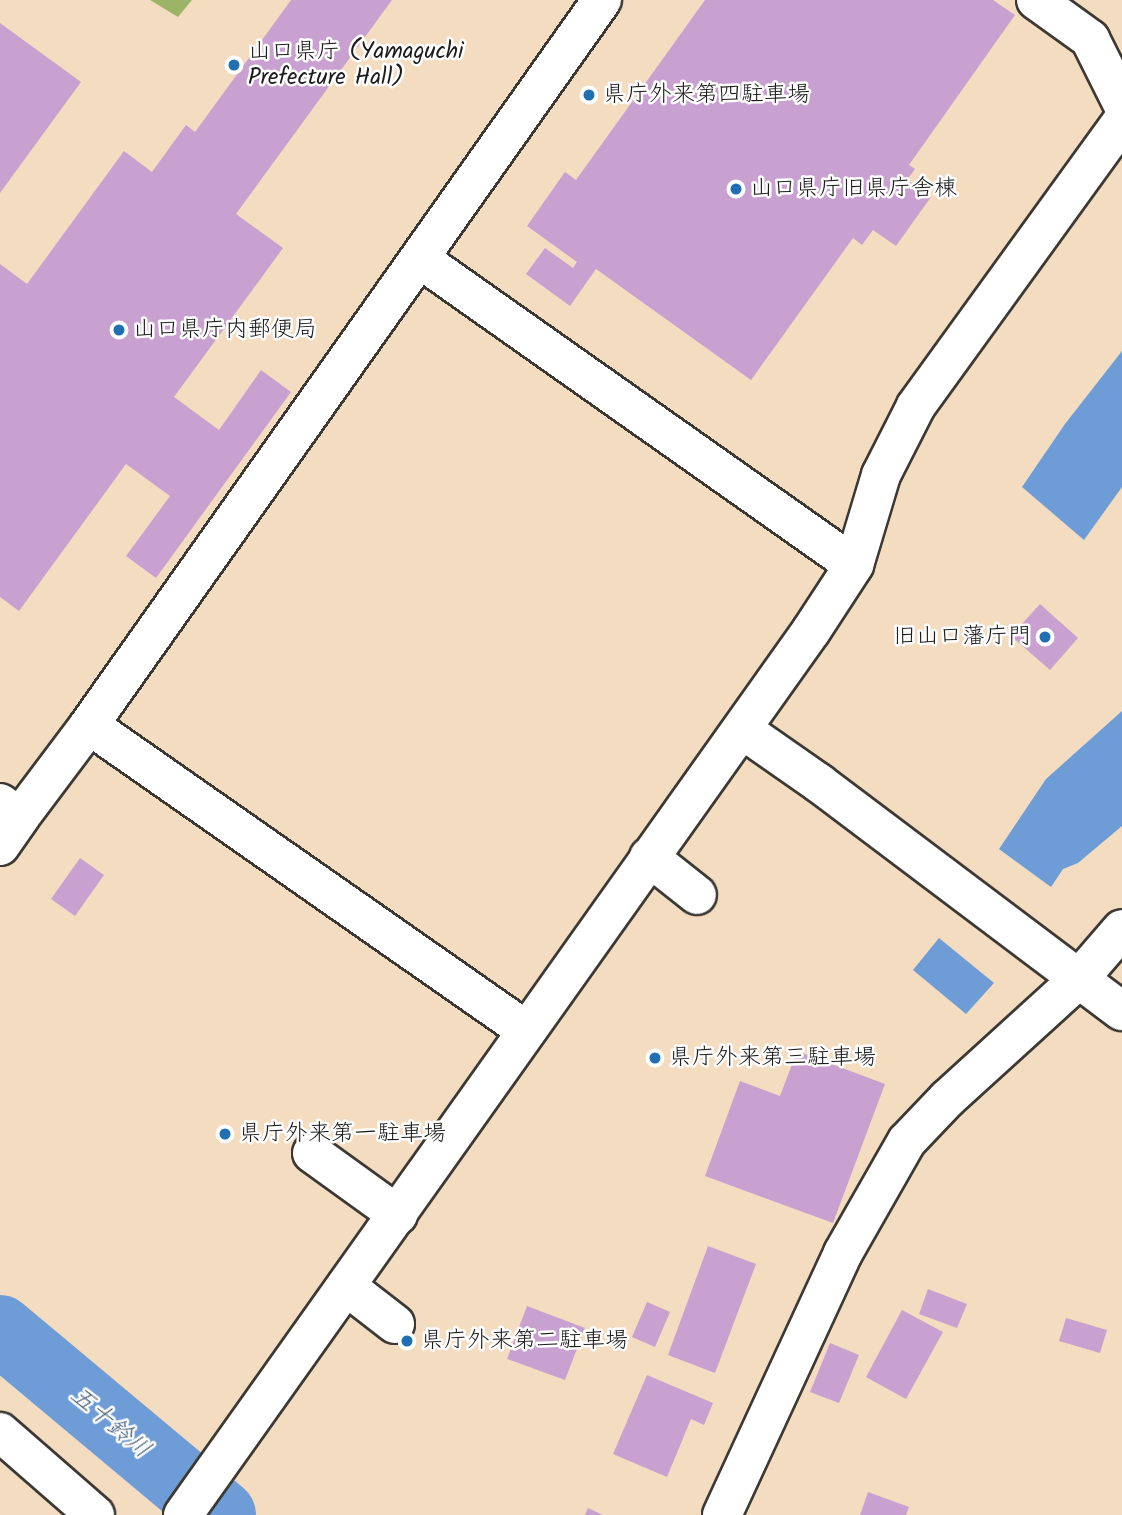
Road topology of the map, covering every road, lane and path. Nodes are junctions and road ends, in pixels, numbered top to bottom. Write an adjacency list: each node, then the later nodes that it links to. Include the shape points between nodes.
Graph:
1 (602, 0): 5 (street)
2 (1036, 0): 3 (street, via 1090,39)
3 (1122, 103)
4 (1122, 121): 6 (street, via 916,406 881,475)
5 (420, 259): 6 (street); 7 (street)
6 (854, 565): 8 (street)
7 (89, 725): 9 (street); 15 (street)
8 (743, 730): 10 (street); 13 (street)
9 (6, 822)
10 (649, 857): 11 (street); 15 (street)
11 (697, 895)
12 (1122, 929): 13 (street)
13 (1079, 980): 14 (street); 23 (street, via 906,1141 843,1253)
14 (1122, 1011)
15 (527, 1031): 17 (street)
16 (312, 1153): 17 (street)
17 (398, 1215): 18 (street)
18 (346, 1286): 19 (street); 21 (street)
19 (395, 1324)
20 (0, 1432): 22 (street)
21 (184, 1514)
22 (95, 1515)
23 (722, 1515)

